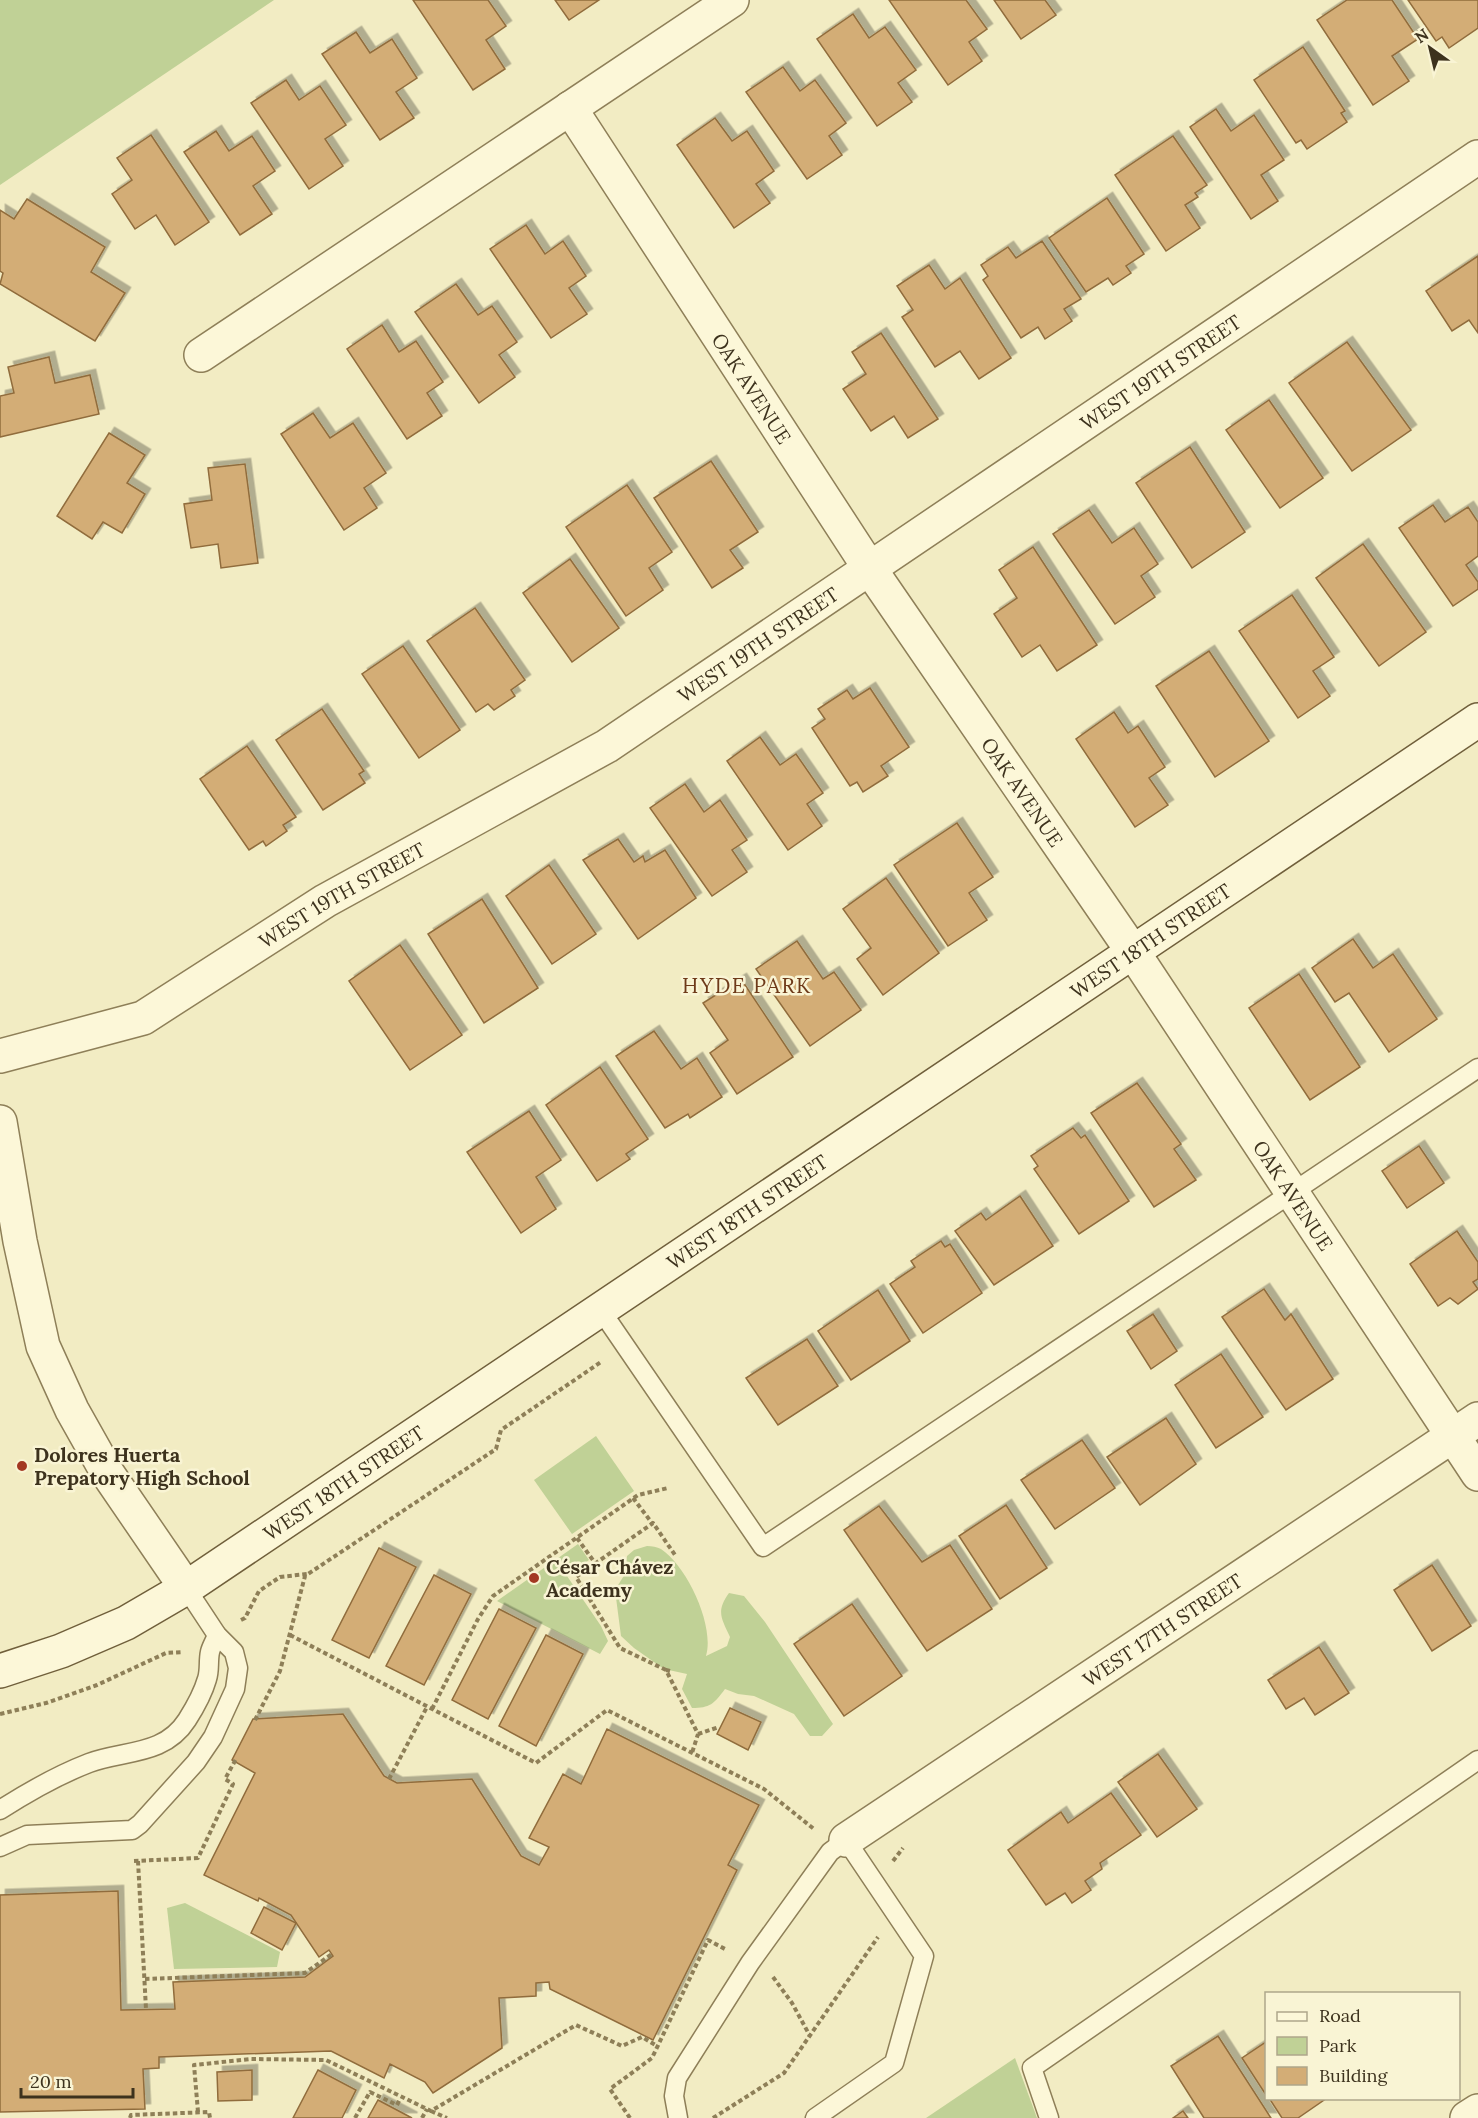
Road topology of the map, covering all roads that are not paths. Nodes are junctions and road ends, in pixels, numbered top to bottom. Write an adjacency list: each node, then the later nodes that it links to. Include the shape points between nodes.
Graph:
1 (732, 0): 2 (street)
2 (570, 108): 4 (street); 5 (street, OAK AVENUE)
3 (1478, 157): 5 (street, WEST 19TH STREET)
4 (201, 355)
5 (870, 569): 7 (street, OAK AVENUE); 8 (street, WEST 19TH STREET, via 608,746 325,901 143,1018)
6 (1478, 720): 7 (street, WEST 18TH STREET)
7 (1133, 952): 11 (street, OAK AVENUE); 12 (street, WEST 18TH STREET)
8 (0, 1056)
9 (1478, 1068): 11 (lane)
10 (0, 1122): 15 (street, via 43,1346 72,1410 108,1474)
11 (1292, 1194): 12 (lane, via 763,1547); 13 (street, OAK AVENUE)
12 (600, 1309): 15 (street, WEST 18TH STREET)
13 (1465, 1427): 14 (street, OAK AVENUE); 21 (street, WEST 17TH STREET)
14 (1478, 1474)
15 (186, 1588): 16 (lane); 17 (street, WEST 18TH STREET, via 126,1623 61,1651)
16 (217, 1635): 19 (lane, via 210,1652 207,1680 187,1720 171,1738 147,1750 92,1762 61,1774); 20 (lane, via 234,1652 238,1668 235,1689 213,1737 140,1824 124,1832 27,1835)
17 (0, 1671)
18 (1478, 1760): 25 (lane, via 1032,2068)
19 (0, 1810)
20 (0, 1846)
21 (838, 1846): 23 (lane, via 750,1963 677,2078 674,2096); 24 (lane, via 924,1956 894,2063)
22 (1478, 2111): 26 (street)
23 (678, 2118)
24 (815, 2118)
25 (1049, 2118)
26 (1467, 2118)

